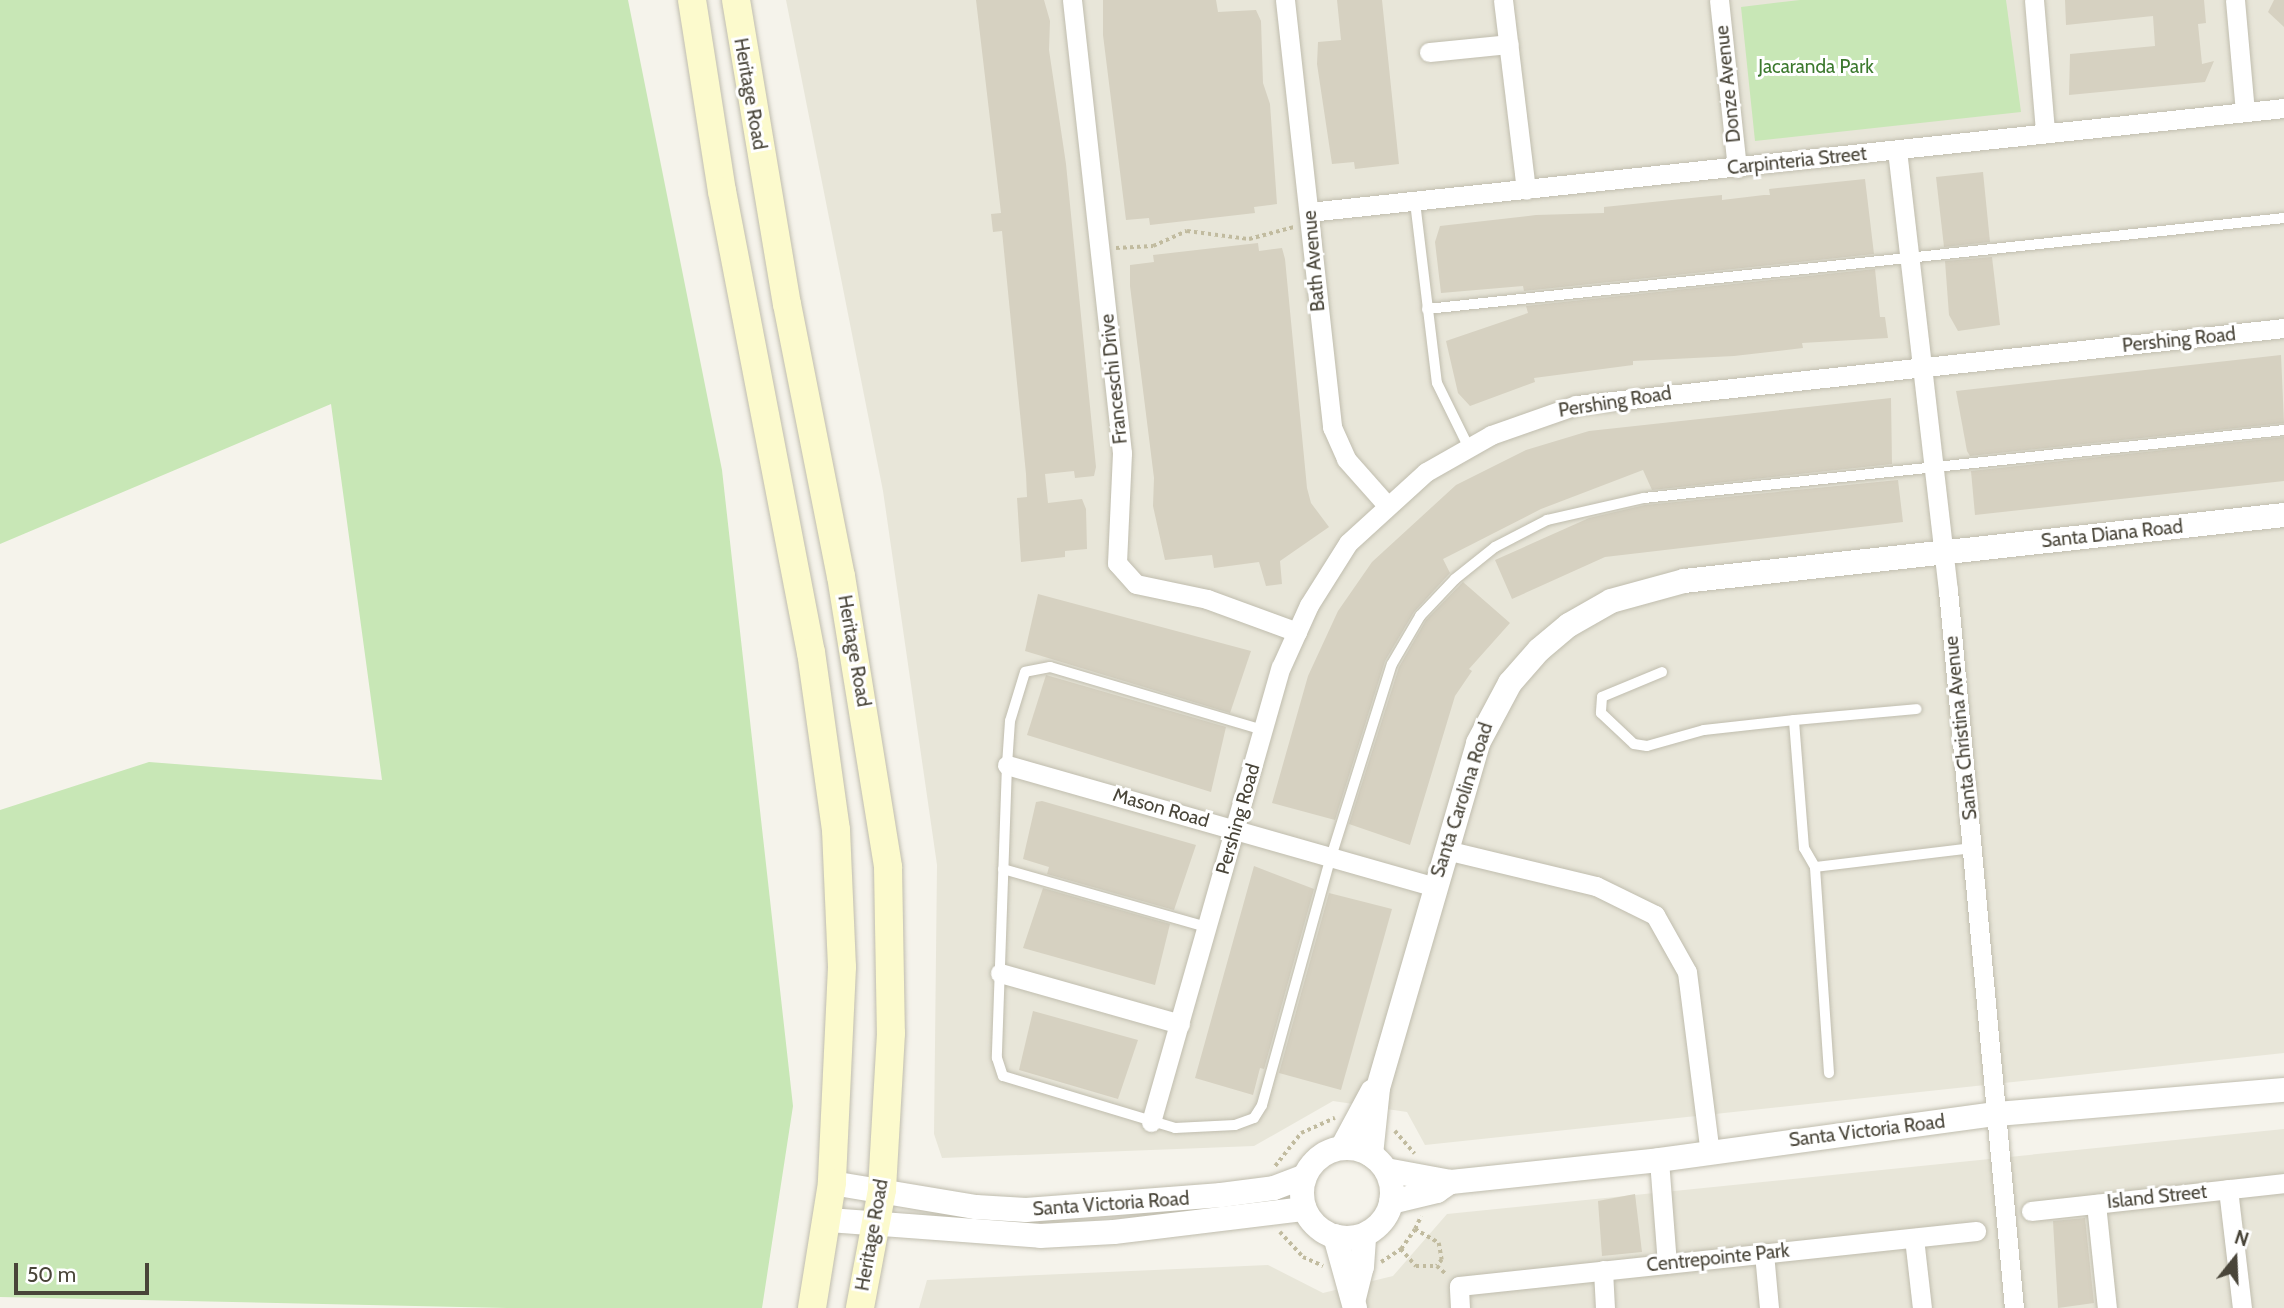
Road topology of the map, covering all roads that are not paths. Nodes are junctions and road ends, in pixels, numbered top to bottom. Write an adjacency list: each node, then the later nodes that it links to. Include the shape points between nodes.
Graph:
1 (692, 0): 57 (main road, via 722,191 811,652 836,830 842,967)
2 (736, 0): 60 (main road, Heritage Road, via 888,867 891,1033)
3 (1072, 0): 30 (street, Franceschi Drive, via 1122,453 1117,563 1121,573 1136,584 1207,599)
4 (1285, 0): 19 (street, Bath Avenue)
5 (1503, 0): 9 (street)
6 (1719, 0): 15 (street, Donze Avenue)
7 (2035, 0): 13 (street)
8 (2235, 0): 12 (street)
9 (1509, 44): 10 (street); 16 (street)
10 (1429, 52)
11 (2284, 108): 12 (street, Carpinteria Street)
12 (2245, 112): 13 (street, Carpinteria Street)
13 (2045, 132): 14 (street, Carpinteria Street)
14 (1897, 150): 15 (street, Carpinteria Street); 20 (street, Santa Christina Avenue)
15 (1737, 168): 16 (street, Carpinteria Street)
16 (1526, 190): 17 (street, Carpinteria Street)
17 (1415, 202): 19 (street, Carpinteria Street); 21 (lane)
18 (2284, 218): 20 (lane)
19 (1310, 219): 27 (street, Bath Avenue, via 1332,428 1346,459)
20 (1908, 257): 21 (lane); 23 (street, Santa Christina Avenue)
21 (1427, 309): 25 (lane, via 1437,383)
22 (2284, 328): 23 (street, Pershing Road)
23 (1919, 368): 25 (street, Pershing Road, via 1576,405 1528,418); 26 (street, Santa Christina Avenue)
24 (2284, 430): 26 (lane)
25 (1468, 446): 27 (street, Pershing Road)
26 (1931, 468): 29 (street, Santa Christina Avenue); 39 (lane, via 1592,507 1546,520 1495,547 1420,616 1392,664)
27 (1386, 504): 30 (street, Pershing Road, via 1348,543)
28 (2284, 515): 29 (street, Santa Diana Road)
29 (1941, 552): 37 (street, Santa Christina Avenue); 38 (street, Santa Carolina Road, via 1684,582 1633,593 1585,614 1526,663 1490,713)
30 (1297, 632): 34 (street, Pershing Road)
31 (1662, 671): 33 (lane, via 1602,698 1601,713 1634,744 1647,746 1704,730)
32 (1917, 709): 33 (lane)
33 (1794, 720): 40 (lane, via 1804,848)
34 (1263, 730): 35 (lane, via 1050,667 1036,667 1018,681); 36 (street, Pershing Road)
35 (1007, 765): 36 (street, Mason Road); 41 (lane)
36 (1236, 829): 39 (street, Mason Road); 43 (street, Pershing Road)
37 (1972, 848): 40 (lane); 49 (street, Santa Christina Avenue)
38 (1446, 850): 42 (street, Santa Carolina Road); 52 (street, via 1596,886 1655,915 1687,972)
39 (1331, 857): 42 (street, Mason Road); 50 (lane, via 1262,1105 1254,1118 1195,1129)
40 (1815, 867): 46 (lane)
41 (1003, 869): 43 (lane); 44 (lane)
42 (1435, 887): 47 (street, Santa Carolina Road)
43 (1207, 927): 45 (street, Pershing Road)
44 (1000, 973): 45 (street); 50 (lane, via 997,1058 1003,1076)
45 (1180, 1024): 50 (street, Pershing Road)
46 (1829, 1073)
47 (1378, 1088): 51 (street, Santa Carolina Road, via 1368,1095 1361,1118); 54 (street, Santa Carolina Road)
48 (2284, 1090): 49 (street, Santa Victoria Road)
49 (1997, 1114): 52 (street, Santa Victoria Road); 81 (street, Santa Christina Avenue)
50 (1151, 1122)
51 (1342, 1148): 54 (street); 55 (street, via 1320,1157)
52 (1710, 1153): 53 (street, Santa Victoria Road)
53 (1659, 1160): 56 (street, Santa Victoria Road); 72 (street)
54 (1378, 1163): 56 (street, Santa Victoria Road); 61 (street)
55 (1305, 1176): 60 (street, Santa Victoria Road, via 1272,1189 1082,1209 976,1207); 63 (street)
56 (1451, 1182): 61 (street, Santa Victoria Road, via 1437,1191)
57 (831, 1183): 60 (street, Santa Victoria Road); 65 (main road)
58 (2284, 1183): 59 (street, Island Street)
59 (2228, 1189): 62 (street, Island Street); 83 (street)
60 (882, 1190): 66 (main road, Heritage Road)
61 (1391, 1202): 68 (street, via 1381,1222)
62 (2096, 1204): 64 (street, Island Street); 82 (street)
63 (1305, 1209): 66 (street, Santa Victoria Road, via 1114,1232 1040,1236); 69 (street, via 1323,1231)
64 (2031, 1211)
65 (829, 1220): 66 (street, Santa Victoria Road); 75 (main road)
66 (878, 1226): 76 (main road, Heritage Road)
67 (1976, 1231): 70 (street, Centrepointe Park)
68 (1364, 1235): 69 (street); 74 (street)
69 (1335, 1236): 74 (street)
70 (1914, 1238): 71 (street, Centrepointe Park); 80 (street)
71 (1764, 1254): 72 (street, Centrepointe Park); 79 (street)
72 (1667, 1264): 73 (street, Centrepointe Park)
73 (1603, 1270): 77 (street, Centrepointe Park, via 1459,1286); 78 (street)
74 (1355, 1303)
75 (812, 1308)
76 (860, 1308)
77 (1460, 1308)
78 (1605, 1308)
79 (1769, 1308)
80 (1922, 1308)
81 (2014, 1308)
82 (2107, 1308)
83 (2242, 1308)

